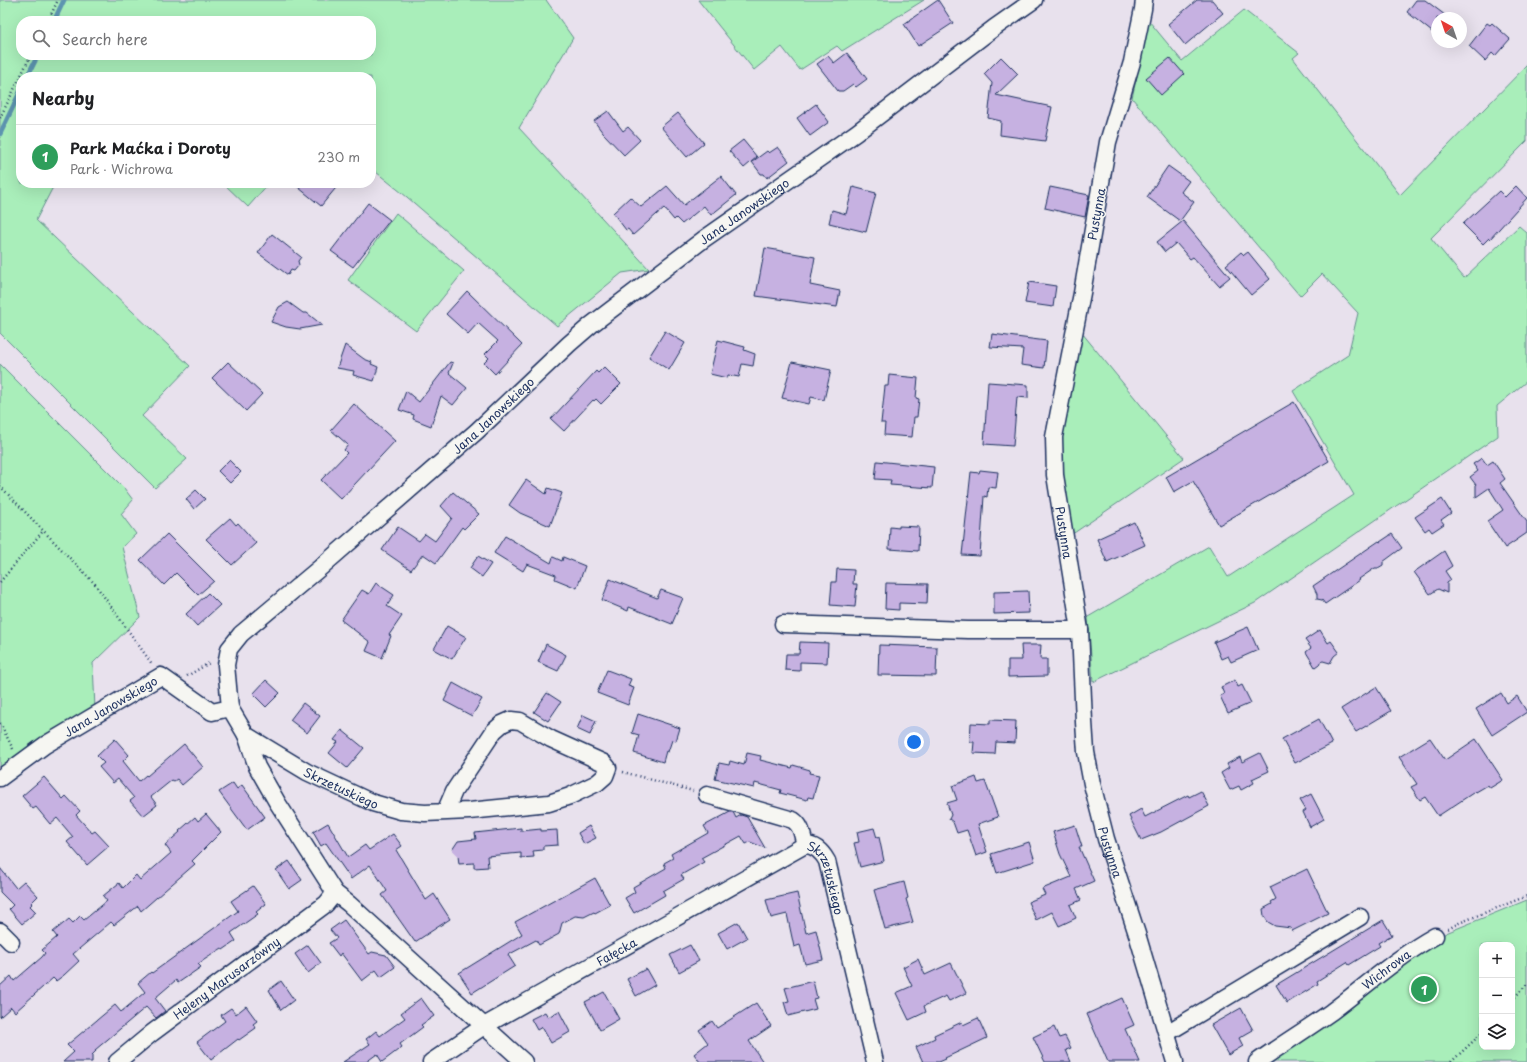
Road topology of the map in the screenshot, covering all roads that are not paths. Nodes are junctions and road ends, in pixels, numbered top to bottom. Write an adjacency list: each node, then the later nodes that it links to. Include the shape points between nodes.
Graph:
1 (1034, 0): 5 (street, Jana Janowskiego, via 856,133 704,238 591,325 477,431 241,634 229,649 226,665)
2 (1144, 0): 4 (street, Pustynna, via 1132,62 1108,142 1054,437 1055,475)
3 (784, 624): 4 (street, via 968,630)
4 (1080, 630): 15 (street, Pustynna, via 1086,752 1092,784 1106,839)
5 (230, 708): 6 (street); 7 (street, Jana Janowskiego, via 212,712 167,680 45,745)
6 (246, 735): 9 (street, Skrzetuskiego, via 307,772 373,803 401,811); 11 (street, via 256,767)
7 (0, 778)
8 (707, 795): 10 (street, Skrzetuskiego, via 793,820 801,828)
9 (445, 812): 9 (street, Skrzetuskiego, via 549,803 597,783 605,776 608,768 604,763 551,739 520,721 511,720 494,731 458,785)
10 (805, 845): 14 (street, Fałęcka); 19 (street, Skrzetuskiego, via 817,848 827,861)
11 (335, 893): 14 (street); 16 (street, Heleny Marusarzówny, via 326,904 152,1033)
12 (1360, 917): 15 (street)
13 (1435, 936): 21 (street, Wichrowa, via 1413,948 1330,1012)
14 (484, 1026): 17 (street, Fałęcka); 18 (street)
15 (1167, 1033): 20 (street, Pustynna)
16 (117, 1062)
17 (431, 1062)
18 (524, 1062)
19 (875, 1062)
20 (1175, 1062)
21 (1257, 1062)

